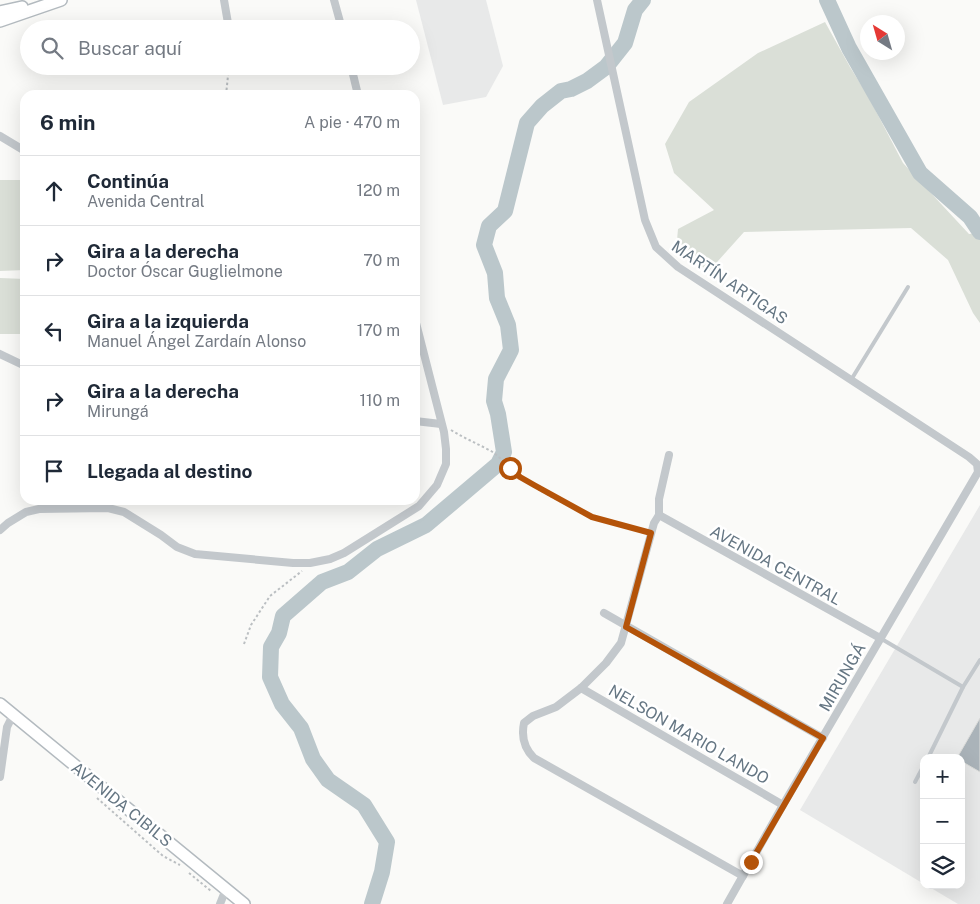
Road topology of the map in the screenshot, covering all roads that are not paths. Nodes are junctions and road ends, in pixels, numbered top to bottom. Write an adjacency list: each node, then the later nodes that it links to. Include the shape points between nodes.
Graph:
1 (48, 0): 6 (street)
2 (61, 0): 9 (street)
3 (224, 0): 7 (street)
4 (334, 0): 8 (street)
5 (597, 0): 18 (street, MARTÍN ARTIGAS, via 645,220 656,247 678,267)
6 (0, 12)
7 (227, 20)
8 (340, 20)
9 (0, 22)
10 (353, 75): 11 (street)
11 (357, 90)
12 (0, 136): 13 (street)
13 (20, 148)
14 (908, 287): 18 (lane)
15 (420, 339): 20 (street)
16 (0, 354): 17 (street)
17 (20, 364)
18 (851, 380): 22 (street, MARTÍN ARTIGAS)
19 (420, 422): 20 (street)
20 (441, 424): 23 (street, via 446,464 438,485)
21 (669, 455): 25 (street, via 659,499)
22 (976, 464): 29 (street, MIRUNGÁ, via 978,472)
23 (420, 505)
24 (420, 505): 26 (street, via 344,553 310,563 195,554 177,547 124,512 108,508 26,512)
25 (659, 515): 28 (street, via 651,533); 29 (street, AVENIDA CENTRAL)
26 (0, 530)
27 (604, 613): 28 (street)
28 (626, 627): 32 (street, via 621,643); 35 (street)
29 (880, 638): 31 (lane); 35 (street, MIRUNGÁ)
30 (980, 660): 31 (lane)
31 (963, 687): 36 (lane)
32 (581, 688): 40 (street, NELSON MARIO LANDO); 41 (street, via 556,707 524,723 526,751)
33 (0, 704): 34 (street, AVENIDA CIBILS)
34 (13, 715): 38 (street, via 7,727); 42 (street, AVENIDA CIBILS)
35 (823, 738): 40 (street, MIRUNGÁ)
36 (930, 754)
37 (920, 773): 39 (lane)
38 (0, 777)
39 (915, 782)
40 (783, 805): 41 (street, MIRUNGÁ)
41 (743, 876): 45 (street, MIRUNGÁ)
42 (226, 889): 43 (street); 44 (street, AVENIDA CIBILS)
43 (220, 904)
44 (244, 904)
45 (727, 904)

